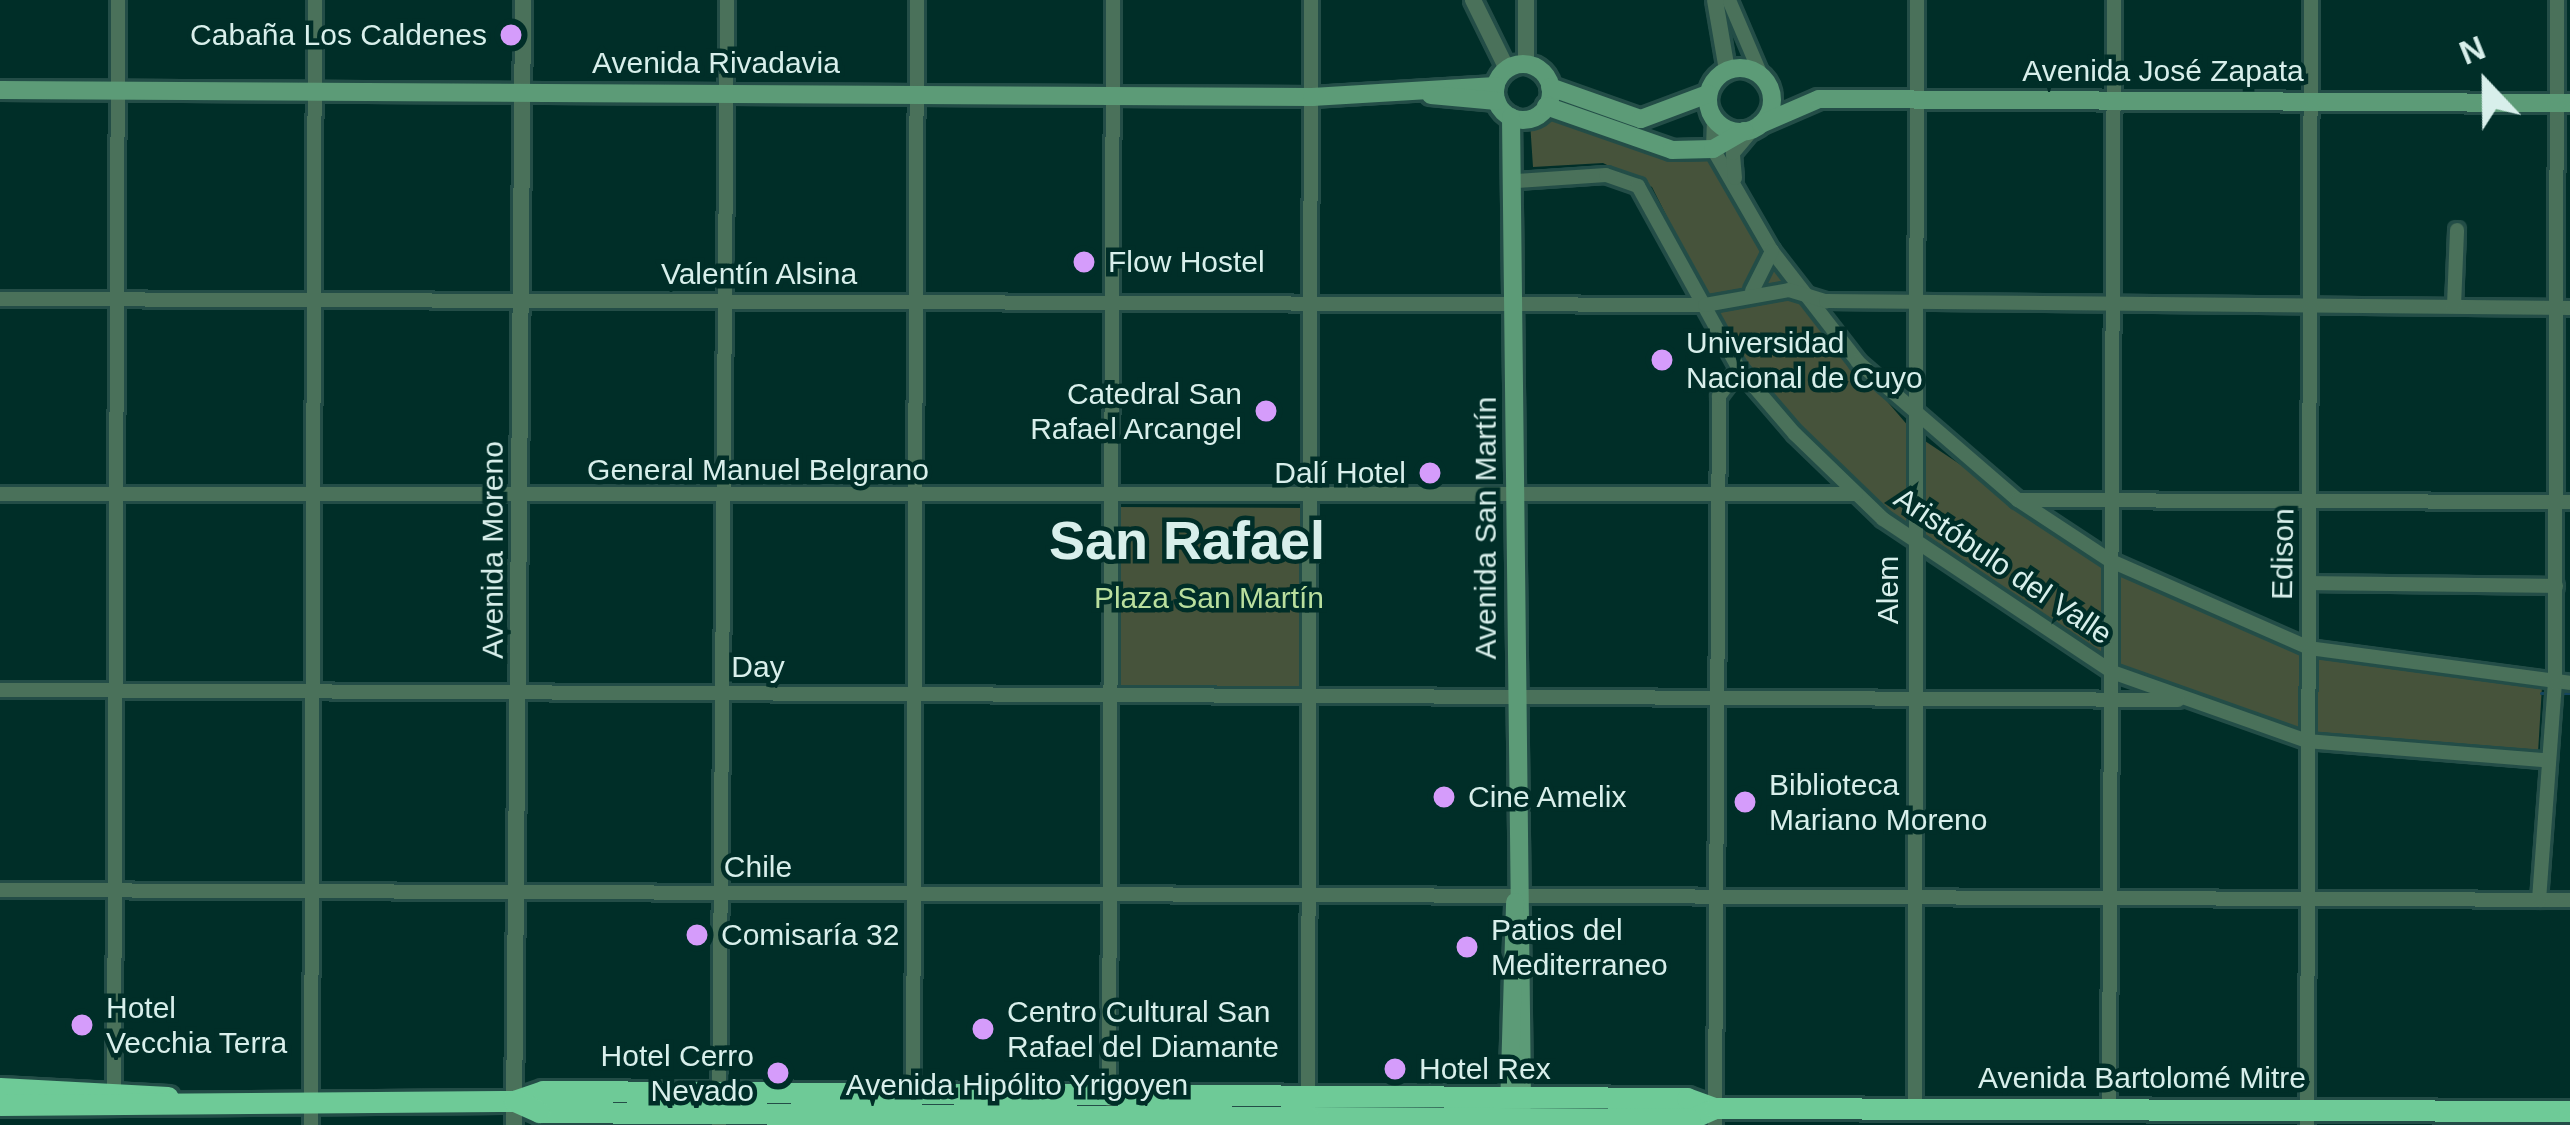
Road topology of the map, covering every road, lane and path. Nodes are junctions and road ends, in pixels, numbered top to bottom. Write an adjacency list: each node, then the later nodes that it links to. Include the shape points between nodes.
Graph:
1 (118, 0): 20 (street)
2 (314, 0): 21 (street)
3 (523, 0): 22 (street, Avenida Moreno)
4 (727, 0): 23 (street)
5 (917, 0): 25 (street)
6 (1113, 0): 27 (street)
7 (1311, 0): 28 (street)
8 (1473, 0): 16 (street)
9 (1526, 0): 16 (street)
10 (1714, 0): 17 (street)
11 (1729, 0): 18 (street)
12 (1917, 0): 31 (street, Alem)
13 (2114, 0): 32 (street)
14 (2311, 0): 33 (street, Edison)
15 (2557, 0): 34 (street)
16 (1517, 66): 24 (main road); 29 (main road)
17 (1727, 70): 18 (main road); 26 (main road)
18 (1765, 82): 30 (main road); 37 (main road)
19 (0, 90): 20 (main road, Avenida Rivadavia)
20 (118, 90): 21 (main road, Avenida Rivadavia); 46 (street)
21 (313, 91): 22 (main road, Avenida Rivadavia); 47 (street)
22 (522, 92): 23 (main road, Avenida Rivadavia); 49 (street, Avenida Moreno)
23 (727, 93): 25 (main road, Avenida Rivadavia); 48 (street)
24 (1496, 93): 28 (main road, Avenida Rivadavia); 35 (main road)
25 (916, 94): 27 (main road, Avenida Rivadavia); 51 (street)
26 (1708, 94): 29 (main road, via 1641,119); 36 (main road)
27 (1112, 95): 28 (main road, Avenida Rivadavia); 52 (street)
28 (1312, 97): 55 (street)
29 (1548, 97): 35 (main road); 38 (main road, via 1650,146)
30 (1819, 99): 31 (main road, Avenida José Zapata); 37 (main road, Avenida José Zapata)
31 (1917, 100): 32 (main road, Avenida José Zapata); 50 (street, Alem)
32 (2112, 100): 33 (main road, Avenida José Zapata); 53 (street)
33 (2310, 102): 34 (main road, Avenida José Zapata); 54 (street, Edison)
34 (2563, 104): 59 (street)
35 (1518, 118): 39 (main road, Avenida San Martín)
36 (1714, 119): 37 (main road); 38 (street)
37 (1753, 128): 38 (main road, Avenida José Zapata); 40 (street, via 1733,153)
38 (1713, 149): 40 (street)
39 (1517, 181): 56 (main road, Avenida San Martín); 57 (street, Aristóbulo del Valle, via 1606,175 1638,186)
40 (1736, 189): 42 (street)
41 (2457, 230): 58 (street)
42 (1772, 251): 43 (street); 44 (street)
43 (1752, 291): 44 (street); 57 (street, Valentín Alsina)
44 (1804, 295): 50 (street); 61 (street)
45 (0, 298): 46 (street, Valentín Alsina)
46 (118, 299): 47 (street, Valentín Alsina); 63 (street)
47 (313, 300): 49 (street, Valentín Alsina); 65 (street)
48 (726, 300): 49 (street, Valentín Alsina); 51 (street, Valentín Alsina); 67 (street)
49 (521, 301): 66 (street, Avenida Moreno)
50 (1916, 301): 53 (street); 61 (street, Alem)
51 (916, 302): 52 (street, Valentín Alsina); 68 (street)
52 (1112, 303): 55 (street, Valentín Alsina); 69 (street)
53 (2112, 303): 54 (street); 74 (street)
54 (2310, 303): 58 (street); 76 (street, Edison)
55 (1312, 304): 56 (street, Valentín Alsina); 71 (street)
56 (1517, 305): 57 (street, Valentín Alsina); 72 (main road, Avenida San Martín)
57 (1705, 305): 60 (street, Aristóbulo del Valle)
58 (2454, 306): 59 (street)
59 (2563, 308): 75 (street)
60 (1739, 369): 64 (street, Aristóbulo del Valle); 70 (street, via 1718,396)
61 (1917, 420): 73 (street); 77 (street, Alem)
62 (0, 494): 63 (street, General Manuel Belgrano)
63 (115, 494): 65 (street, General Manuel Belgrano); 85 (street)
64 (1856, 494): 70 (street, General Manuel Belgrano); 77 (street, Aristóbulo del Valle)
65 (313, 495): 66 (street, General Manuel Belgrano); 86 (street)
66 (520, 496): 67 (street, General Manuel Belgrano); 87 (street, Avenida Moreno)
67 (724, 496): 68 (street, General Manuel Belgrano); 88 (street)
68 (916, 497): 69 (street, General Manuel Belgrano); 89 (street)
69 (1111, 498): 71 (street, General Manuel Belgrano); 90 (street)
70 (1715, 498): 72 (street, General Manuel Belgrano); 93 (street)
71 (1313, 499): 72 (street, General Manuel Belgrano); 91 (street)
72 (1516, 500): 92 (main road, Avenida San Martín)
73 (2018, 500): 74 (street); 78 (street)
74 (2111, 501): 76 (street); 78 (street)
75 (2563, 501): 76 (street); 80 (street)
76 (2312, 502): 79 (street, Edison)
77 (1916, 543): 82 (street, Aristóbulo del Valle); 96 (street, Alem)
78 (2111, 561): 81 (street); 82 (street)
79 (2310, 583): 80 (street); 81 (street, Edison)
80 (2556, 586): 83 (street)
81 (2308, 648): 83 (street); 97 (street, Edison)
82 (2111, 672): 94 (street); 95 (street, Aristóbulo del Valle)
83 (2562, 683): 98 (street)
84 (0, 690): 85 (street, Day)
85 (116, 691): 86 (street, Day); 100 (street)
86 (312, 692): 87 (street, Day); 101 (street)
87 (520, 693): 88 (street, Day); 103 (street, Avenida Moreno)
88 (722, 693): 89 (street, Day); 102 (street)
89 (915, 695): 90 (street, Day); 104 (street)
90 (1110, 696): 91 (street, Day); 105 (street)
91 (1314, 697): 92 (street, Day); 106 (street)
92 (1516, 698): 93 (street, Day); 107 (main road, Avenida San Martín)
93 (1717, 700): 96 (street, Day); 108 (street)
94 (2112, 700): 95 (street, Day); 96 (street, Day); 110 (street)
95 (2178, 700): 97 (street, Aristóbulo del Valle)
96 (1915, 701): 109 (street, Alem)
97 (2307, 741): 98 (street, Aristóbulo del Valle); 111 (street, Edison)
98 (2544, 760): 112 (street)
99 (0, 890): 100 (street, Chile)
100 (115, 891): 101 (street, Chile); 114 (street)
101 (312, 892): 103 (street, Chile); 115 (street)
102 (719, 894): 103 (street, Chile); 104 (street, Chile); 121 (street)
103 (518, 895): 116 (street, Avenida Moreno)
104 (915, 896): 105 (street, Chile); 122 (street)
105 (1110, 896): 106 (street, Chile); 124 (street)
106 (1311, 897): 107 (street, Chile); 125 (street)
107 (1516, 898): 108 (street, Chile); 126 (main road, Avenida San Martín)
108 (1713, 898): 109 (street, Chile); 128 (street)
109 (1914, 898): 110 (street, Chile); 119 (street, Alem)
110 (2110, 898): 111 (street, Chile); 118 (street)
111 (2307, 899): 112 (street, Chile); 129 (street, Edison)
112 (2539, 900): 113 (street, Chile)
113 (2570, 900)
114 (114, 1097): 117 (highway, Avenida Hipólito Yrigoyen); 120 (highway, Avenida Hipólito Yrigoyen); 120 (highway, Avenida Hipólito Yrigoyen, via 83,1088)
115 (311, 1100): 116 (highway, Avenida Hipólito Yrigoyen); 117 (highway, Avenida Hipólito Yrigoyen); 132 (street)
116 (514, 1101): 121 (highway, Avenida Hipólito Yrigoyen); 133 (street, Avenida Moreno)
117 (138, 1107)
118 (2109, 1107): 127 (highway, Avenida Bartolomé Mitre); 129 (highway, Avenida Bartolomé Mitre)
119 (1915, 1108): 127 (highway, Avenida Bartolomé Mitre); 128 (highway, Avenida Bartolomé Mitre)
120 (5, 1110)
121 (719, 1110): 122 (highway, Avenida Hipólito Yrigoyen)
122 (913, 1111): 124 (highway, Avenida Hipólito Yrigoyen)
123 (2570, 1111): 130 (highway, Avenida Bartolomé Mitre)
124 (1109, 1112): 125 (highway, Avenida Hipólito Yrigoyen); 131 (highway, Avenida Hipólito Yrigoyen)
125 (1308, 1113): 126 (highway, Avenida Hipólito Yrigoyen); 131 (highway, Avenida Hipólito Yrigoyen)
126 (1515, 1113): 128 (highway, Avenida Bartolomé Mitre)
127 (2033, 1116)
128 (1715, 1117)
129 (2307, 1117): 130 (highway, Avenida Bartolomé Mitre)
130 (2547, 1118)
131 (1237, 1121)
132 (311, 1125)
133 (514, 1125)

